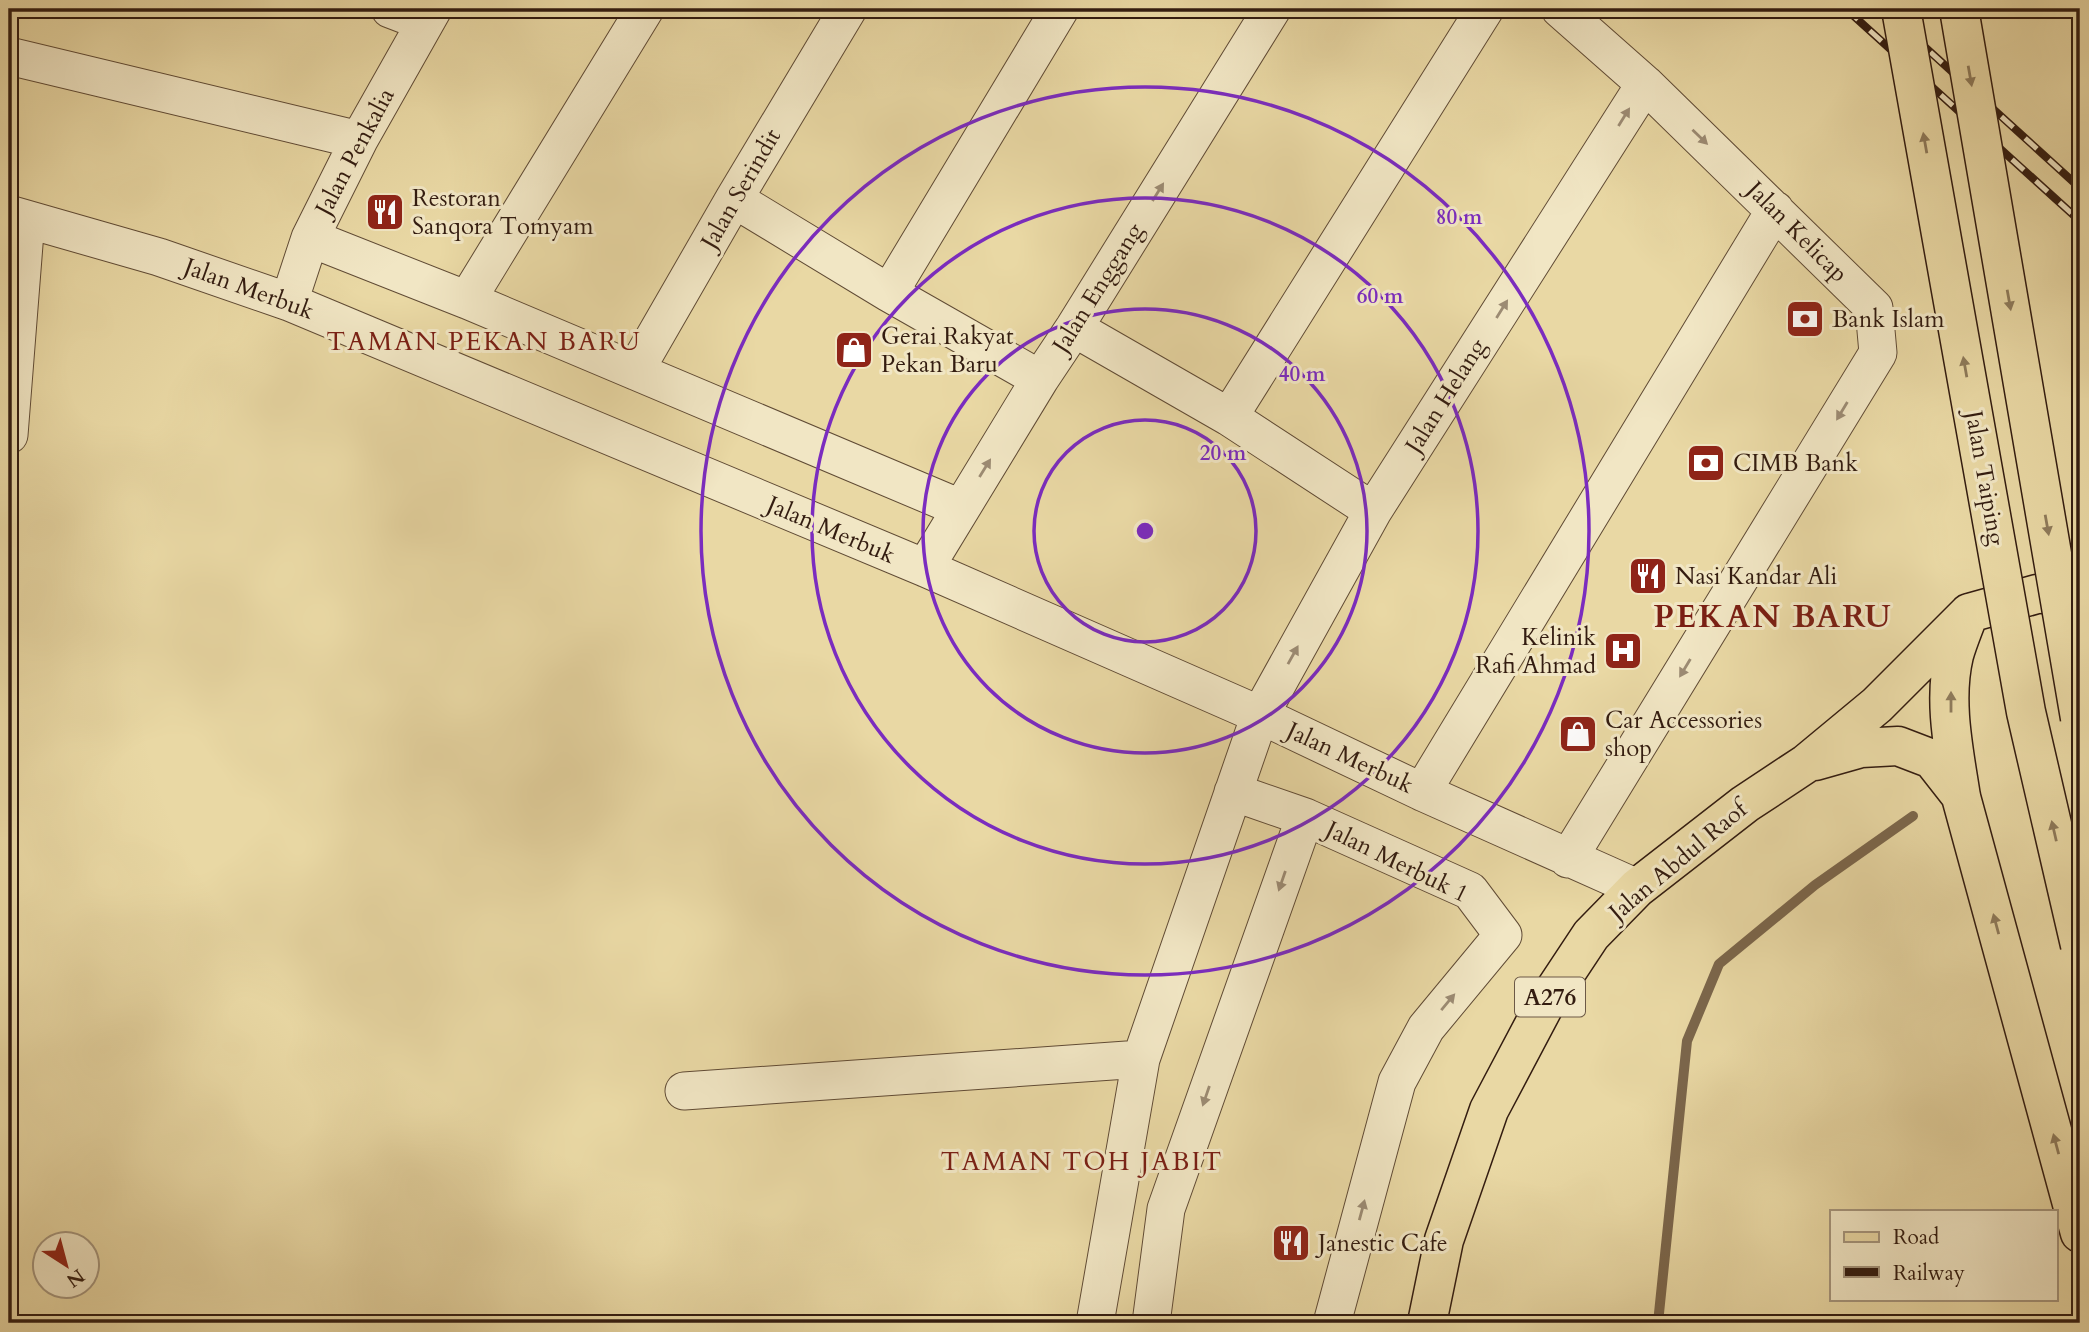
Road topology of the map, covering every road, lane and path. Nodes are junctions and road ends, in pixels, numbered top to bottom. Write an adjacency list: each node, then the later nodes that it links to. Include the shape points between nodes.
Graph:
1 (390, 9): 10 (street)
2 (645, 9): 19 (street)
3 (1060, 9): 18 (street)
4 (1272, 9): 21 (street, Jalan Enggang, one-way to 4)
5 (1485, 9): 24 (street)
6 (1560, 9): 12 (street, Jalan Kelicap)
7 (1901, 9): 40 (main road, Jalan Taiping, one-way to 7, bridge, via 2026,712)
8 (1959, 9): 32 (main road, one-way to 32, bridge)
9 (834, 14): 14 (street, Jalan Serindit)
10 (429, 15): 13 (street, Jalan Penkalia)
11 (9, 56): 13 (street)
12 (1645, 84): 15 (street, Jalan Kelicap, one-way to 15); 27 (street, Jalan Helang, one-way to 12)
13 (359, 140): 17 (street, Jalan Penkalia)
14 (734, 199): 18 (street); 22 (street, Jalan Serindit)
15 (1775, 210): 35 (street); 38 (street, Jalan Kelicap, one-way to 38, via 1874,308 1878,353)
16 (18, 216): 20 (street, Jalan Merbuk, via 159,257); 25 (street)
17 (310, 238): 19 (street); 20 (street, Jalan Penkalia)
18 (889, 293): 23 (street)
19 (467, 300): 22 (street)
20 (289, 302): 28 (street, Jalan Merbuk)
21 (1074, 328): 23 (street, Jalan Enggang); 24 (street)
22 (635, 371): 26 (street)
23 (1040, 379): 26 (street, Jalan Enggang, one-way to 23)
24 (1229, 417): 27 (street)
25 (9, 435)
26 (960, 508): 28 (street, Jalan Enggang)
27 (1373, 511): 31 (street, Jalan Helang, one-way to 27)
28 (925, 568): 31 (street, Jalan Merbuk)
29 (2080, 593): 30 (main road, via 2037,594)
30 (1969, 613): 33 (main road, via 1877,705); 36 (main road, one-way to 30, via 1950,698 1954,656)
31 (1260, 715): 34 (street, Jalan Helang); 35 (street, Jalan Merbuk)
32 (2080, 718)
33 (1807, 763): 36 (main road, via 1861,748 1898,746 1932,760); 39 (main road, Jalan Abdul Raof / A276, via 1745,804)
34 (1233, 792): 37 (street); 41 (street, Jalan Helang)
35 (1422, 792): 38 (street, Jalan Merbuk)
36 (1961, 797): 43 (main road, one-way to 36)
37 (1304, 817): 45 (street, one-way to 45, via 1166,1209); 46 (street, Jalan Merbuk 1, one-way to 37, via 1397,1082 1426,1028 1503,935 1470,891)
38 (1568, 859): 39 (street, Jalan Merbuk)
39 (1637, 888): 47 (main road, Jalan Abdul Raof / A276, via 1591,935 1544,1006 1489,1110 1444,1240)
40 (2080, 945)
41 (1140, 1059): 42 (street); 44 (street, Jalan Helang)
42 (684, 1091)
43 (2080, 1233)
44 (1095, 1323)
45 (1151, 1323)
46 (1332, 1323)
47 (1427, 1323)

